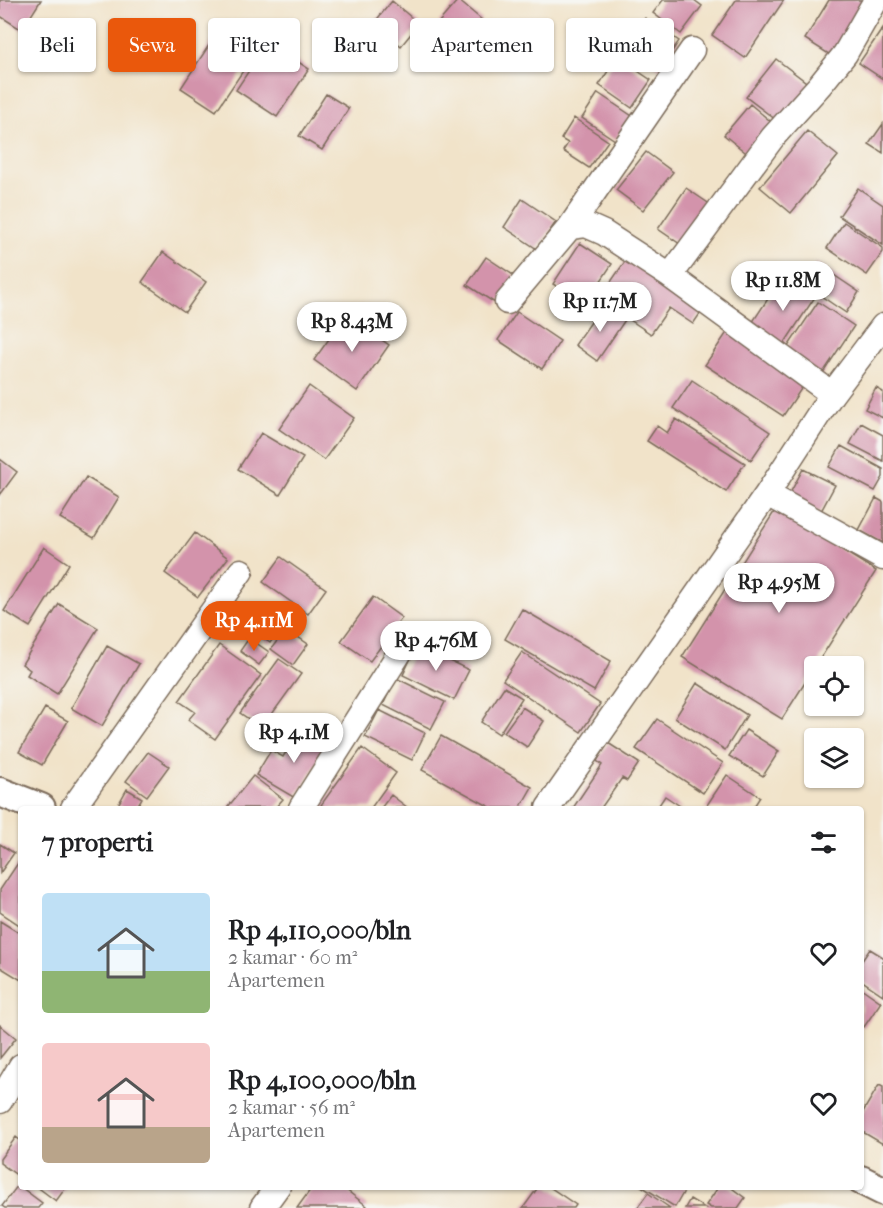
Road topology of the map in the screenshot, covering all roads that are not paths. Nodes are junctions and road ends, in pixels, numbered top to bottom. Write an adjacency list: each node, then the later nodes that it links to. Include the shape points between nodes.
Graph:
1 (876, 0): 4 (street, via 845,54 773,137)
2 (692, 50): 3 (street)
3 (570, 227): 4 (street, via 586,225 604,233); 5 (street)
4 (670, 276): 7 (street)
5 (507, 302)
6 (883, 326): 7 (street)
7 (832, 394): 8 (street)
8 (767, 494): 9 (street); 16 (street)
9 (883, 558)
10 (241, 571): 14 (street)
11 (400, 652): 15 (street)
12 (0, 792): 13 (street)
13 (35, 806)
14 (74, 806)
15 (303, 806)
16 (549, 806)
17 (18, 1071): 18 (street)
18 (0, 1101)
19 (864, 1182): 21 (street)
20 (275, 1190): 22 (street)
21 (883, 1191)
22 (262, 1208)

